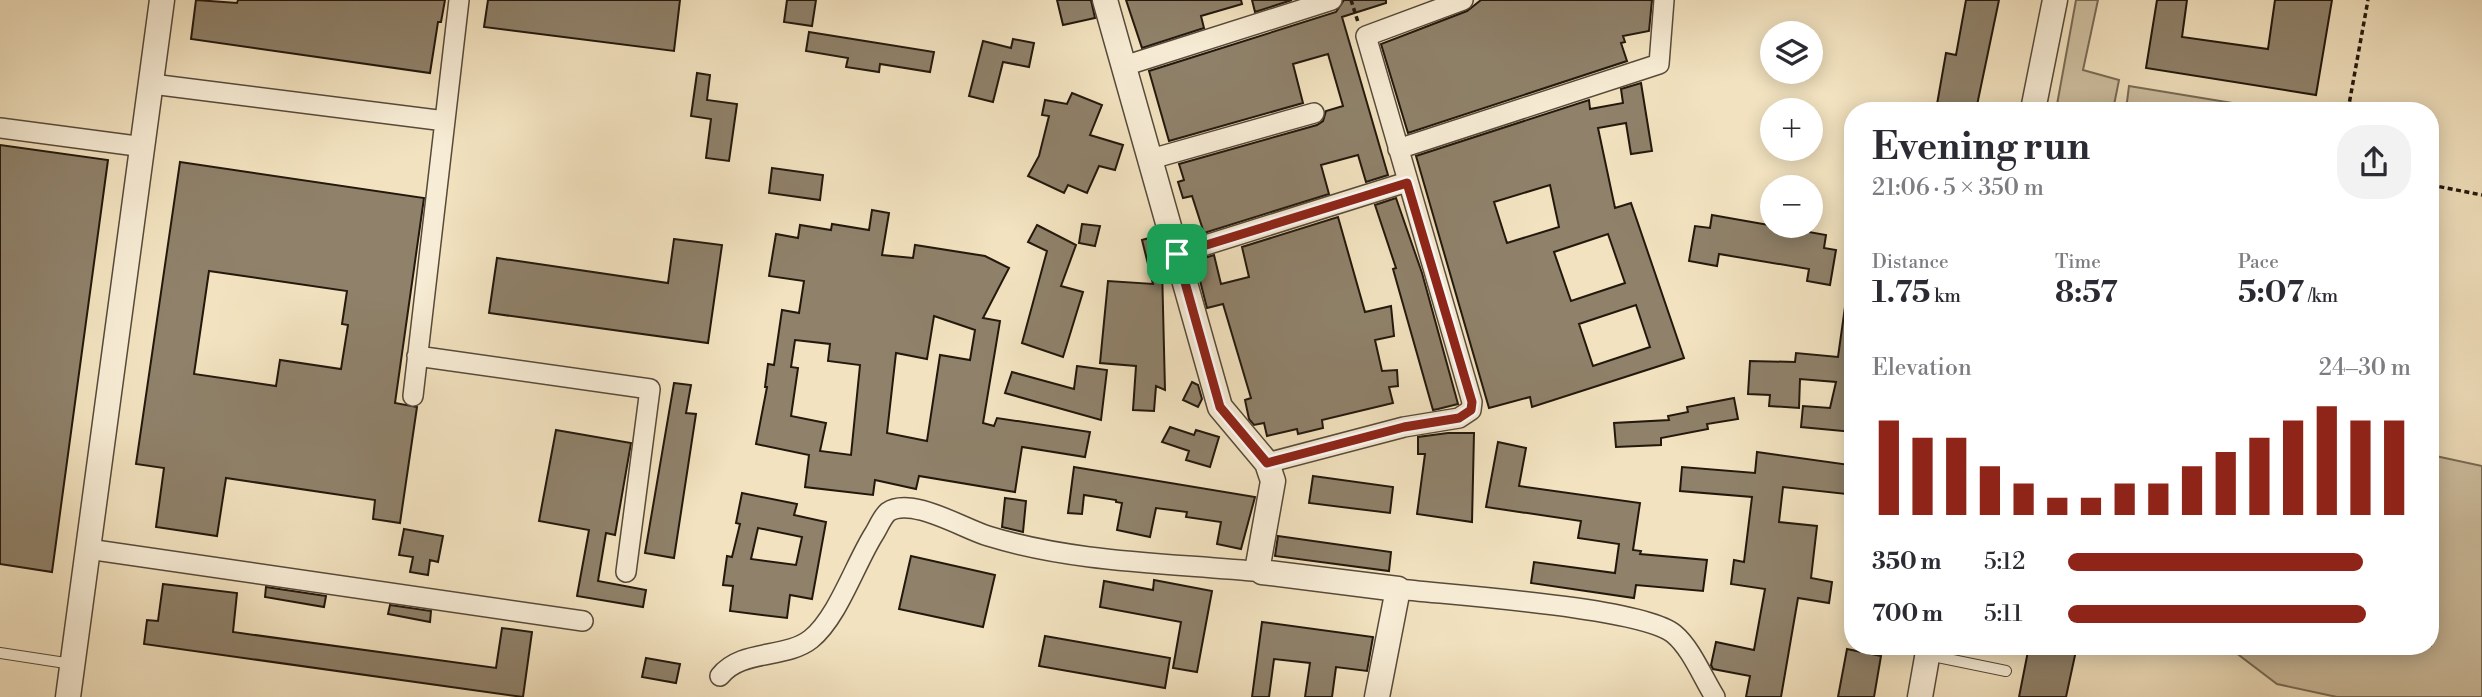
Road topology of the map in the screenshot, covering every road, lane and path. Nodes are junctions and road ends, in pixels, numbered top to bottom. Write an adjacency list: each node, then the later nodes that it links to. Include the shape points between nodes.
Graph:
1 (162, 0): 10 (street)
2 (459, 0): 14 (street)
3 (1105, 0): 9 (street)
4 (1332, 0): 9 (street)
5 (1463, 0): 17 (street, via 1366,36)
6 (1664, 0): 17 (street, via 1659,64)
7 (2055, 0): 11 (street)
8 (2368, 0): 12 (path)
9 (1124, 66): 18 (street)
10 (152, 84): 14 (street); 16 (street)
11 (2036, 102)
12 (2349, 102)
13 (1314, 113): 18 (street)
14 (445, 121): 23 (street)
15 (0, 128): 16 (street)
16 (144, 147): 26 (street)
17 (1398, 149): 19 (street)
18 (1151, 159): 22 (street)
19 (1407, 183): 22 (street); 25 (street, via 1471,410 1459,418 1404,427)
20 (2439, 187): 21 (path)
21 (2482, 195)
22 (1177, 254): 25 (street, via 1220,407)
23 (417, 356): 24 (street); 27 (street, via 650,389)
24 (413, 396)
25 (1267, 463): 28 (street, via 1273,481 1258,565)
26 (88, 549): 30 (street); 34 (street)
27 (625, 572)
28 (1262, 572): 29 (street); 36 (street, via 1054,552 978,533 919,509 900,508 887,513 810,640 741,660)
29 (1398, 589): 38 (street); 39 (street, via 1623,615 1662,626 1676,635)
30 (583, 621)
31 (0, 653): 34 (lane)
32 (1928, 655): 40 (street)
33 (1947, 655): 35 (lane)
34 (72, 664): 37 (street)
35 (2006, 671)
36 (720, 676)
37 (68, 697)
38 (1377, 697)
39 (1715, 697)
40 (1920, 697)

